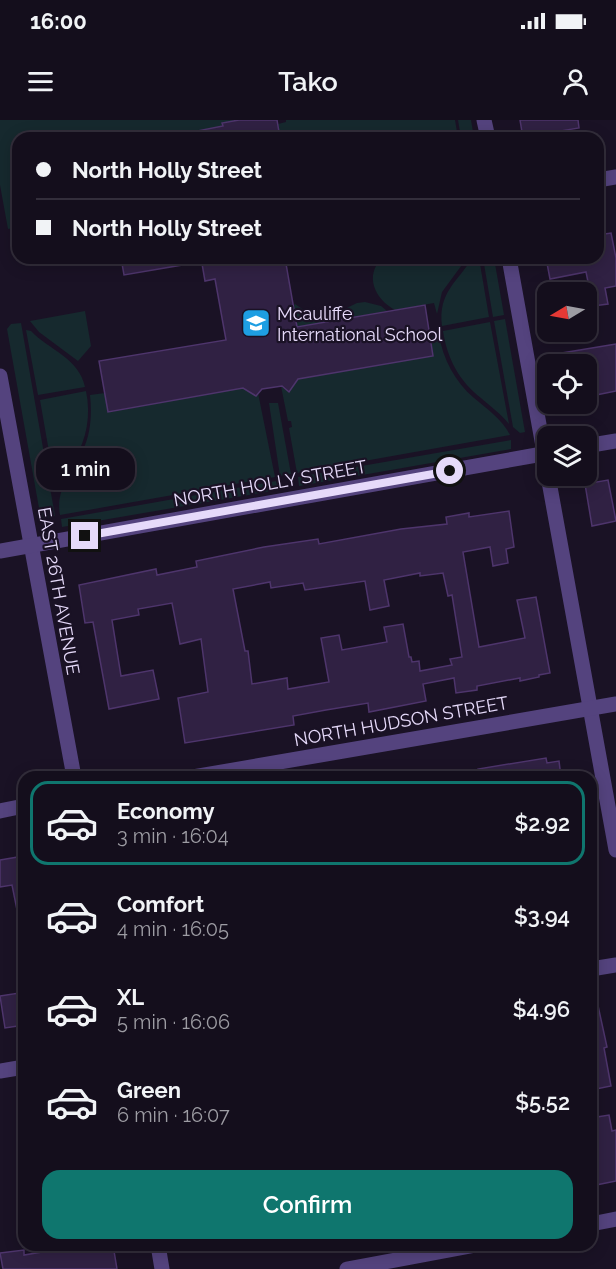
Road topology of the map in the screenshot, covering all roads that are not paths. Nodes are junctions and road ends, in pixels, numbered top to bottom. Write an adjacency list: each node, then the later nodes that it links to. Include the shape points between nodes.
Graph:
1 (510, 264): 3 (street)
2 (0, 376): 8 (street, EAST 26TH AVENUE)
3 (541, 426)
4 (616, 441): 5 (street)
5 (597, 444)
6 (537, 456): 8 (street, NORTH HOLLY STREET)
7 (550, 486): 11 (street)
8 (31, 546): 9 (street, NORTH HOLLY STREET); 12 (street, EAST 26TH AVENUE)
9 (0, 551)
10 (616, 704): 11 (street, NORTH HUDSON STREET)
11 (590, 708): 13 (street, NORTH HUDSON STREET); 16 (street)
12 (73, 771)
13 (228, 771)
14 (18, 807): 15 (street)
15 (0, 811)
16 (616, 850)
17 (616, 965): 18 (street)
18 (597, 968)
19 (18, 1068): 20 (street)
20 (0, 1071)
21 (616, 1219): 22 (street)
22 (597, 1223)
23 (159, 1251): 25 (street)
24 (444, 1251): 26 (street)
25 (162, 1269)
26 (347, 1269)

